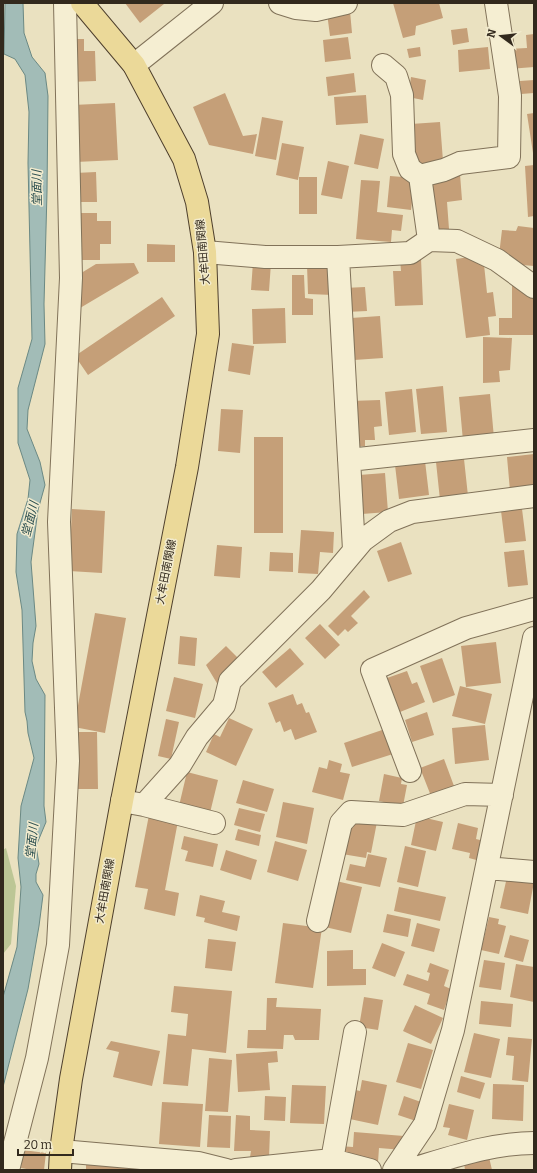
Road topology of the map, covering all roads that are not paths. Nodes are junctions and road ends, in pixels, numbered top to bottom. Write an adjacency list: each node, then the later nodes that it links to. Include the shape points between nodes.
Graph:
1 (65, 3): 32 (street, via 71,278 59,522 68,762 58,945 38,1058)
2 (82, 3): 8 (main road, 大牟田南関線)
3 (212, 3): 8 (street)
4 (280, 3): 5 (street, via 316,10)
5 (346, 3)
6 (496, 3): 9 (street, via 510,96 509,157 460,163)
7 (383, 65): 9 (street, via 396,76 402,95 404,154 410,169)
8 (134, 66): 11 (main road, 大牟田南関線, via 184,159 197,202)
9 (420, 176): 10 (street)
10 (429, 240): 12 (street, via 410,253); 13 (street, via 457,241 497,260)
11 (205, 252): 12 (street, via 265,257); 22 (main road, 大牟田南関線, via 208,334 186,467)
12 (338, 257): 15 (street)
13 (534, 286)
14 (534, 440): 15 (street)
15 (349, 460): 17 (street)
16 (534, 496): 17 (street, via 412,512 389,521)
17 (354, 550): 23 (street, via 321,590 230,681 224,705 197,737 180,765)
18 (534, 609): 20 (street, via 466,628 372,670)
19 (534, 638): 21 (street)
20 (410, 771)
21 (502, 795): 25 (street); 27 (street, via 464,794 403,815 351,812 341,823)
22 (122, 801): 23 (street); 31 (main road, 大牟田南関線, via 71,1079)
23 (144, 805): 24 (street)
24 (214, 823)
25 (487, 868): 26 (street); 36 (street, via 453,1030 425,1124)
26 (534, 872)
27 (318, 920)
28 (355, 1032): 30 (street)
29 (534, 1143): 37 (street, via 486,1147)
30 (332, 1160): 34 (street); 35 (street)
31 (61, 1161): 33 (street, via 198,1163)
32 (8, 1170)
33 (226, 1170)
34 (236, 1170)
35 (370, 1170)
36 (394, 1170)
37 (409, 1170)

